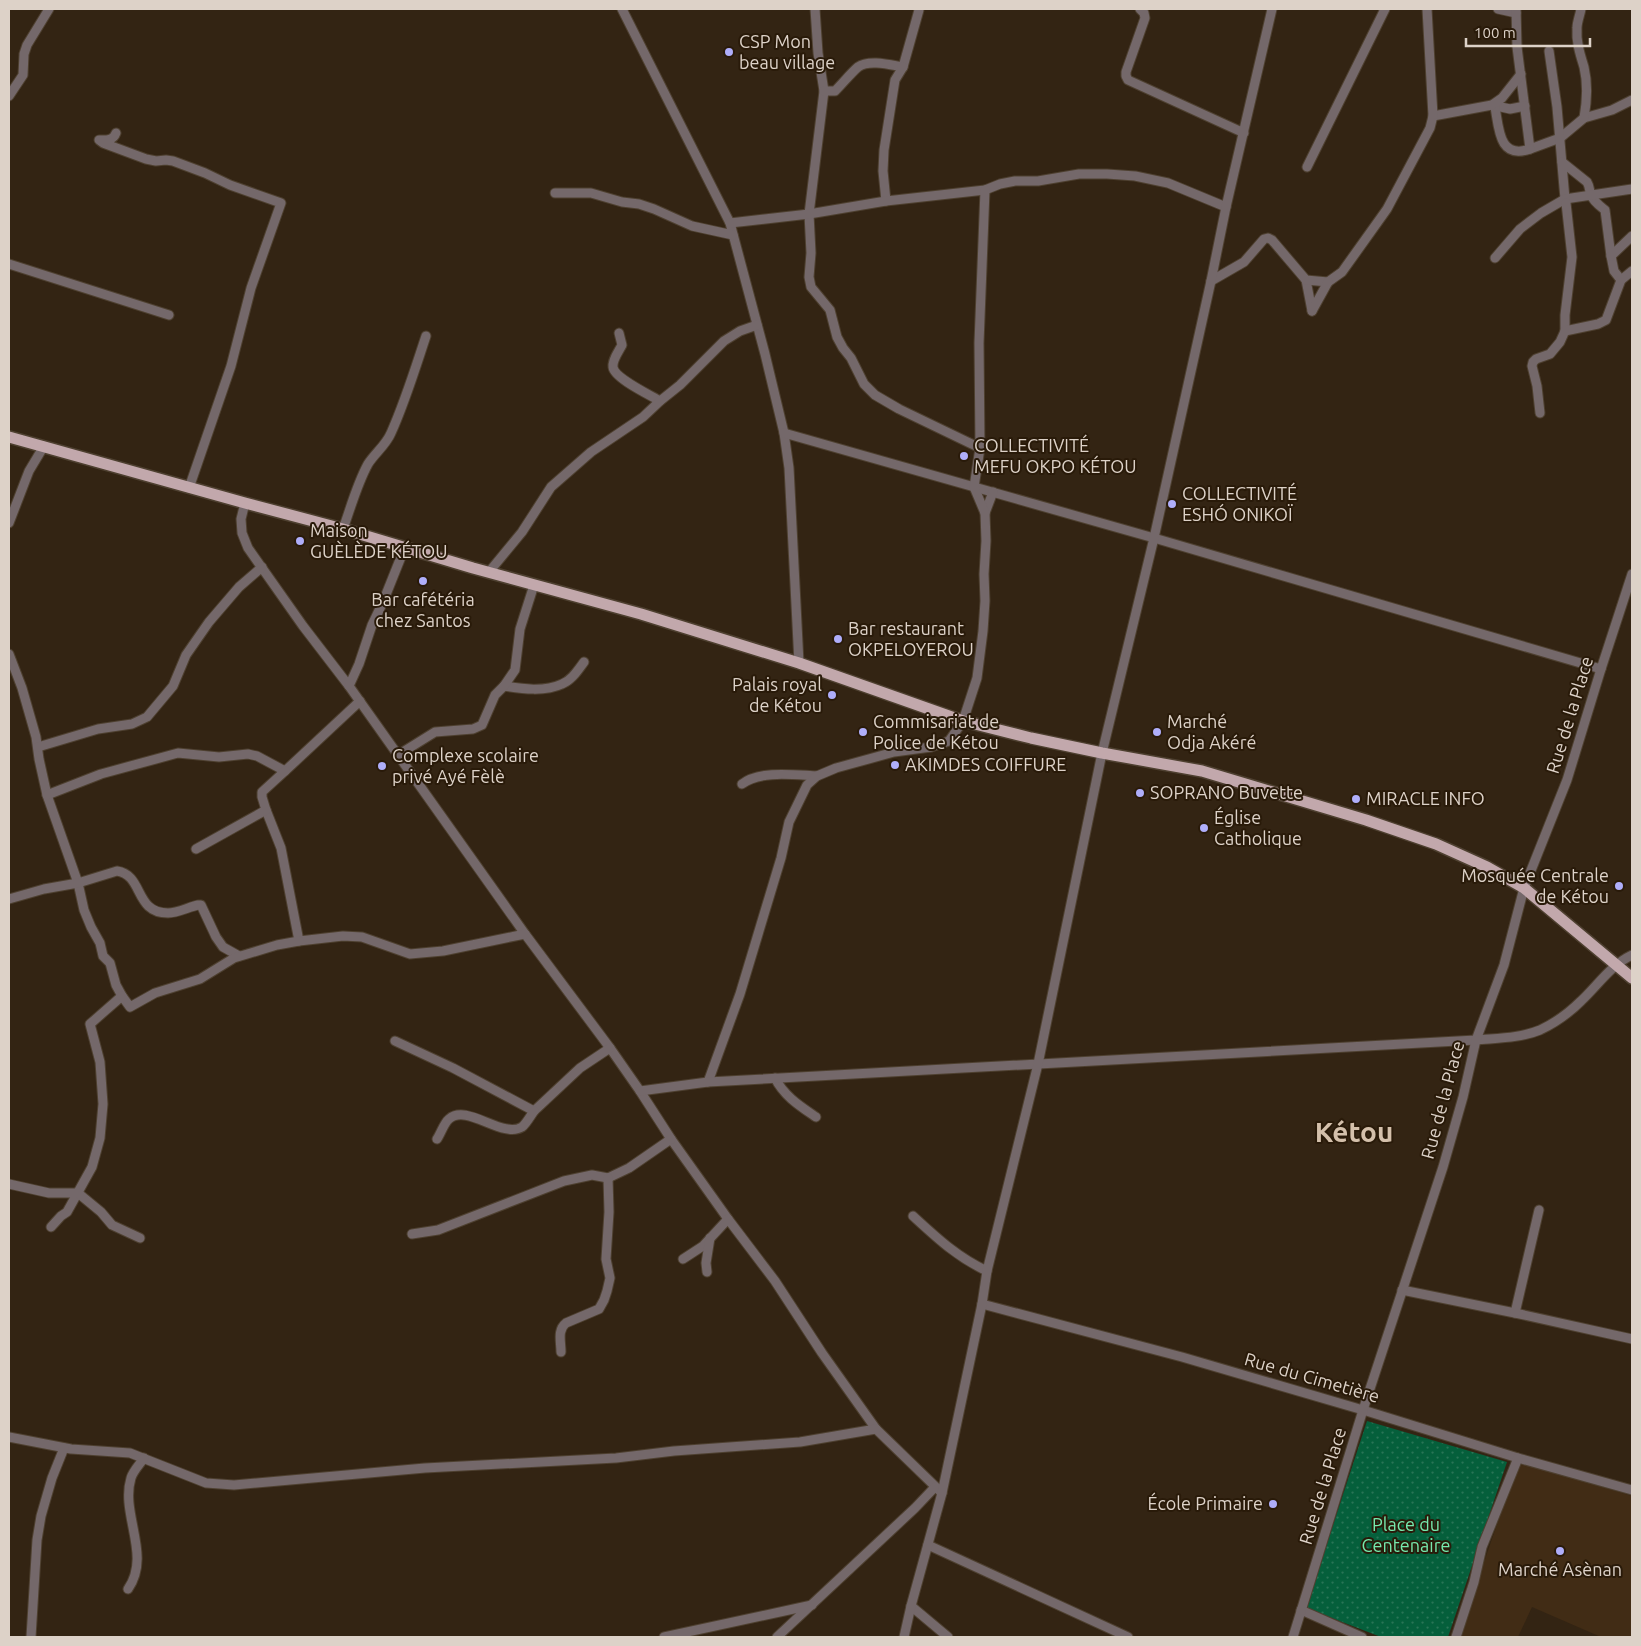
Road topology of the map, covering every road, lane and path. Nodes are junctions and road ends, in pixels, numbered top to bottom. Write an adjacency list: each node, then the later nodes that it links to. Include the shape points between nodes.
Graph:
1 (49, 9): 16 (street, via 27,45 23,74)
2 (622, 9): 36 (street)
3 (815, 9): 15 (street)
4 (1140, 9): 23 (street, via 1145,18 1126,72 1128,80)
5 (1272, 9): 23 (street)
6 (1386, 9): 27 (street)
7 (1427, 9): 20 (street)
8 (1498, 9): 11 (street)
9 (1581, 9): 21 (street, via 1576,26 1586,84)
10 (919, 10): 13 (street)
11 (1516, 11): 14 (street)
12 (1549, 51): 24 (street)
13 (903, 67): 15 (street, via 891,64 860,66 836,91); 32 (street, via 895,80 884,150)
14 (1521, 74): 18 (street); 19 (street)
15 (824, 91): 35 (street)
16 (9, 96)
17 (1632, 100): 21 (street)
18 (1494, 106): 19 (street, via 1510,109); 20 (street); 25 (street, via 1508,149 1515,152)
19 (1525, 106): 25 (street)
20 (1433, 116): 46 (street, via 1430,128 1387,209 1342,272)
21 (1584, 118): 24 (street)
22 (116, 133): 59 (street, via 108,140 99,140 146,159 166,160 205,173 281,203)
23 (1244, 133): 34 (street)
24 (1560, 138): 25 (street); 26 (street)
25 (1530, 149)
26 (1562, 162): 31 (street, via 1587,182); 33 (street)
27 (1307, 166)
28 (1632, 189): 31 (street)
29 (985, 190): 32 (street); 34 (street, via 1015,181 1107,174 1168,183); 57 (street)
30 (555, 193): 37 (street, via 599,195 654,209 692,226)
31 (1591, 195): 33 (street); 39 (street, via 1605,210)
32 (886, 201): 35 (street)
33 (1565, 201): 40 (street, via 1540,213 1520,229); 49 (street, via 1572,257)
34 (1226, 207): 45 (street)
35 (809, 214): 36 (street); 57 (street, via 811,287 830,310 842,348 864,384 875,395 899,409)
36 (730, 223): 37 (street)
37 (733, 235): 48 (street)
38 (1632, 236): 39 (street)
39 (1611, 256): 44 (street, via 1614,271)
40 (1495, 258)
41 (9, 264): 47 (street)
42 (1632, 271): 44 (street)
43 (1306, 280): 45 (street, via 1268,238 1244,262); 46 (street); 46 (street, via 1312,311)
44 (1621, 280): 49 (street, via 1606,320)
45 (1211, 281): 65 (street)
46 (1328, 282)
47 (169, 315)
48 (757, 325): 52 (street, via 724,341); 54 (street)
49 (1565, 331): 53 (street, via 1550,354 1533,362)
50 (619, 333): 52 (street, via 622,346 613,362 615,373)
51 (426, 336): 64 (street, via 391,434 364,471)
52 (660, 401): 68 (street, via 550,487 522,532)
53 (1540, 413)
54 (784, 433): 58 (street); 73 (street, via 789,468)
55 (9, 437): 56 (main road)
56 (44, 446): 59 (main road); 63 (street, via 29,471)
57 (980, 448): 58 (street)
58 (974, 487): 60 (street); 62 (street)
59 (189, 488): 61 (main road)
60 (993, 492): 62 (street); 65 (street)
61 (245, 503): 64 (main road); 67 (street, via 242,533)
62 (985, 513): 78 (street, via 984,632 977,678)
63 (9, 523)
64 (343, 529): 66 (main road)
65 (1154, 538): 74 (street); 80 (street)
66 (405, 547): 68 (main road); 75 (street)
67 (262, 567): 75 (street); 79 (street, via 239,587 209,622 186,655 172,686 147,717 132,724 98,729)
68 (489, 572): 70 (main road)
69 (1632, 574): 74 (street, Rue de la Place)
70 (534, 585): 73 (main road, via 641,614); 76 (street, via 520,629 515,670)
71 (9, 654): 79 (street)
72 (584, 662): 76 (street, via 564,683 548,688)
73 (799, 664): 78 (main road)
74 (1601, 669): 89 (street, Rue de la Place, via 1567,780)
75 (349, 686): 77 (street)
76 (504, 686): 81 (street, via 495,695 482,725 473,729 435,732)
77 (360, 702): 81 (street); 82 (street)
78 (963, 721): 80 (main road); 83 (street, via 950,741 894,752)
79 (38, 747): 85 (street)
80 (1102, 753): 89 (main road, via 1202,770 1366,820 1436,844); 101 (street)
81 (398, 755): 91 (street)
82 (285, 771): 85 (street, via 248,754 219,757 178,753 101,774); 86 (street, via 262,792)
83 (817, 776): 84 (street, via 770,774 747,779); 103 (street, via 807,786 789,822 740,994)
84 (742, 784)
85 (47, 796): 88 (street)
86 (266, 810): 87 (street); 92 (street, via 281,848)
87 (196, 849)
88 (78, 883): 90 (street); 94 (street, via 117,870 129,875 142,901 159,912 169,913 201,905 216,937); 97 (street, via 90,927 100,943 103,956 110,963)
89 (1524, 888): 95 (main road); 98 (street, Rue de la Place, via 1504,965)
90 (9, 899)
91 (525, 934): 92 (street, via 443,951 410,954 362,937); 100 (street)
92 (299, 941): 94 (street)
93 (1632, 955): 95 (street)
94 (239, 956): 97 (street, via 200,979 156,993 130,1007)
95 (1616, 964): 96 (main road); 98 (street, via 1581,1001 1540,1030)
96 (1632, 978)
97 (122, 996): 111 (street, via 90,1024 100,1062 102,1114 92,1167)
98 (1476, 1040): 101 (street); 122 (street, Rue de la Place, via 1443,1167)
99 (395, 1041): 105 (street)
100 (610, 1048): 104 (street); 105 (street, via 580,1068)
101 (1038, 1064): 102 (street); 121 (street)
102 (775, 1078): 103 (street); 106 (street, via 794,1102)
103 (708, 1082): 104 (street)
104 (640, 1091): 107 (street)
105 (534, 1110): 108 (street, via 522,1126 509,1130 472,1117 456,1116 448,1120)
106 (816, 1117)
107 (671, 1139): 109 (street, via 629,1168); 114 (street)
108 (437, 1140)
109 (608, 1178): 116 (street, via 592,1175 564,1181 438,1230); 126 (street, via 606,1258 610,1278 607,1291 599,1309 562,1326)
110 (9, 1184): 111 (street)
111 (78, 1194): 115 (street, via 67,1212); 117 (street, via 112,1225)
112 (1539, 1210): 124 (street)
113 (913, 1216): 121 (street, via 967,1262)
114 (728, 1219): 118 (street); 128 (street, via 775,1281)
115 (51, 1227)
116 (412, 1234)
117 (140, 1238)
118 (710, 1238): 119 (street, via 700,1249); 120 (street)
119 (683, 1259)
120 (707, 1272)
121 (987, 1272): 123 (street)
122 (1402, 1290): 124 (street); 127 (street, Rue de la Place)
123 (982, 1304): 127 (street, Rue du Cimetière, via 1182,1357); 133 (street)
124 (1515, 1313): 125 (street)
125 (1632, 1339)
126 (561, 1352)
127 (1363, 1410): 132 (street, Rue du Cimetière); 139 (street, Rue de la Place)
128 (876, 1429): 131 (street, via 800,1442 234,1485 206,1484); 133 (street)
129 (9, 1437): 130 (street)
130 (64, 1448): 131 (street, via 130,1453); 140 (street, via 41,1516)
131 (144, 1458): 136 (street, via 131,1476 128,1495 137,1563)
132 (1518, 1458): 134 (street, Rue du Cimetière); 148 (street, via 1482,1547)
133 (938, 1490): 135 (street); 137 (street)
134 (1632, 1490)
135 (928, 1545): 138 (street); 145 (street)
136 (128, 1589)
137 (812, 1605): 141 (street); 142 (street)
138 (911, 1606): 143 (street); 144 (street)
139 (1301, 1610): 146 (street, Rue de la Place); 147 (street)
140 (31, 1637)
141 (664, 1637)
142 (777, 1637)
143 (904, 1637)
144 (948, 1637)
145 (1128, 1637)
146 (1293, 1637)
147 (1362, 1637)
148 (1456, 1637)

